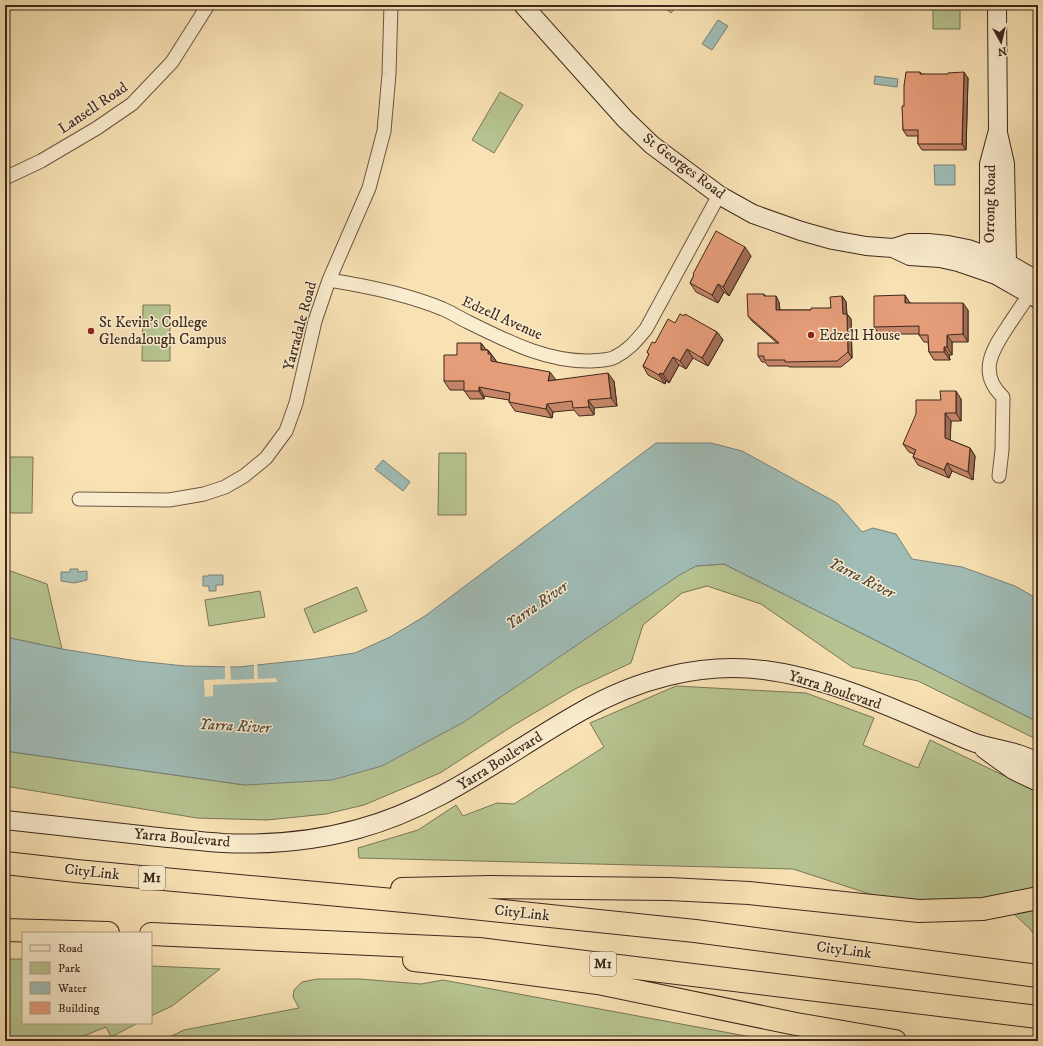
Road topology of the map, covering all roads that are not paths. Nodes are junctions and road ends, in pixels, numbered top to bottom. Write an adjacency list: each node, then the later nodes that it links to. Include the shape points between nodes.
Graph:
1 (208, 5): 6 (street, Lansell Road, via 172,62 132,104 41,161)
2 (391, 5): 11 (street, Yarradale Road, via 384,131 369,188)
3 (522, 5): 7 (street, St Georges Road, via 625,119 652,145)
4 (997, 5): 5 (street, Orrong Road)
5 (998, 133): 9 (street, Orrong Road, via 989,164); 10 (street, Orrong Road, via 1005,164)
6 (5, 178)
7 (719, 195): 8 (street, St Georges Road, via 753,214 801,231 833,240); 11 (street, Edzell Avenue, via 646,329 631,347 613,358 578,361 551,357 525,349 429,304 360,285)
8 (893, 248): 9 (street, St Georges Road, via 909,243 928,243 968,249); 10 (street, St Georges Road, via 910,256 940,258)
9 (989, 256): 10 (street, Orrong Road)
10 (1001, 269): 12 (street, St Georges Road)
11 (329, 280): 14 (street, Yarradale Road, via 315,321 304,372 286,431 266,458 225,487 193,496 169,500)
12 (1036, 289): 13 (street, via 991,353 989,364 992,383 1003,397)
13 (999, 476)
14 (79, 499)
15 (979, 745): 16 (street, Yarra Boulevard, via 1021,754); 17 (street, Yarra Boulevard, via 1013,770); 18 (street, Yarra Boulevard, via 887,706 814,681 763,670 714,669 675,674 624,690 582,710 478,775 417,809 390,820 336,835 279,842 223,843)
16 (1038, 762)
17 (1038, 782)
18 (5, 820)
19 (5, 863): 20 (highway, CityLink / M1)
20 (300, 892): 21 (highway, via 490,887 669,889 749,893 920,911 983,909); 25 (highway, CityLink / M1, via 695,931)
21 (1038, 898)
22 (5, 930): 23 (highway)
23 (74, 932)
24 (158, 935): 26 (highway, M1, via 479,949); 27 (highway, via 485,968 598,983 796,1024)
25 (1038, 976)
26 (1038, 1017)
27 (895, 1041)

